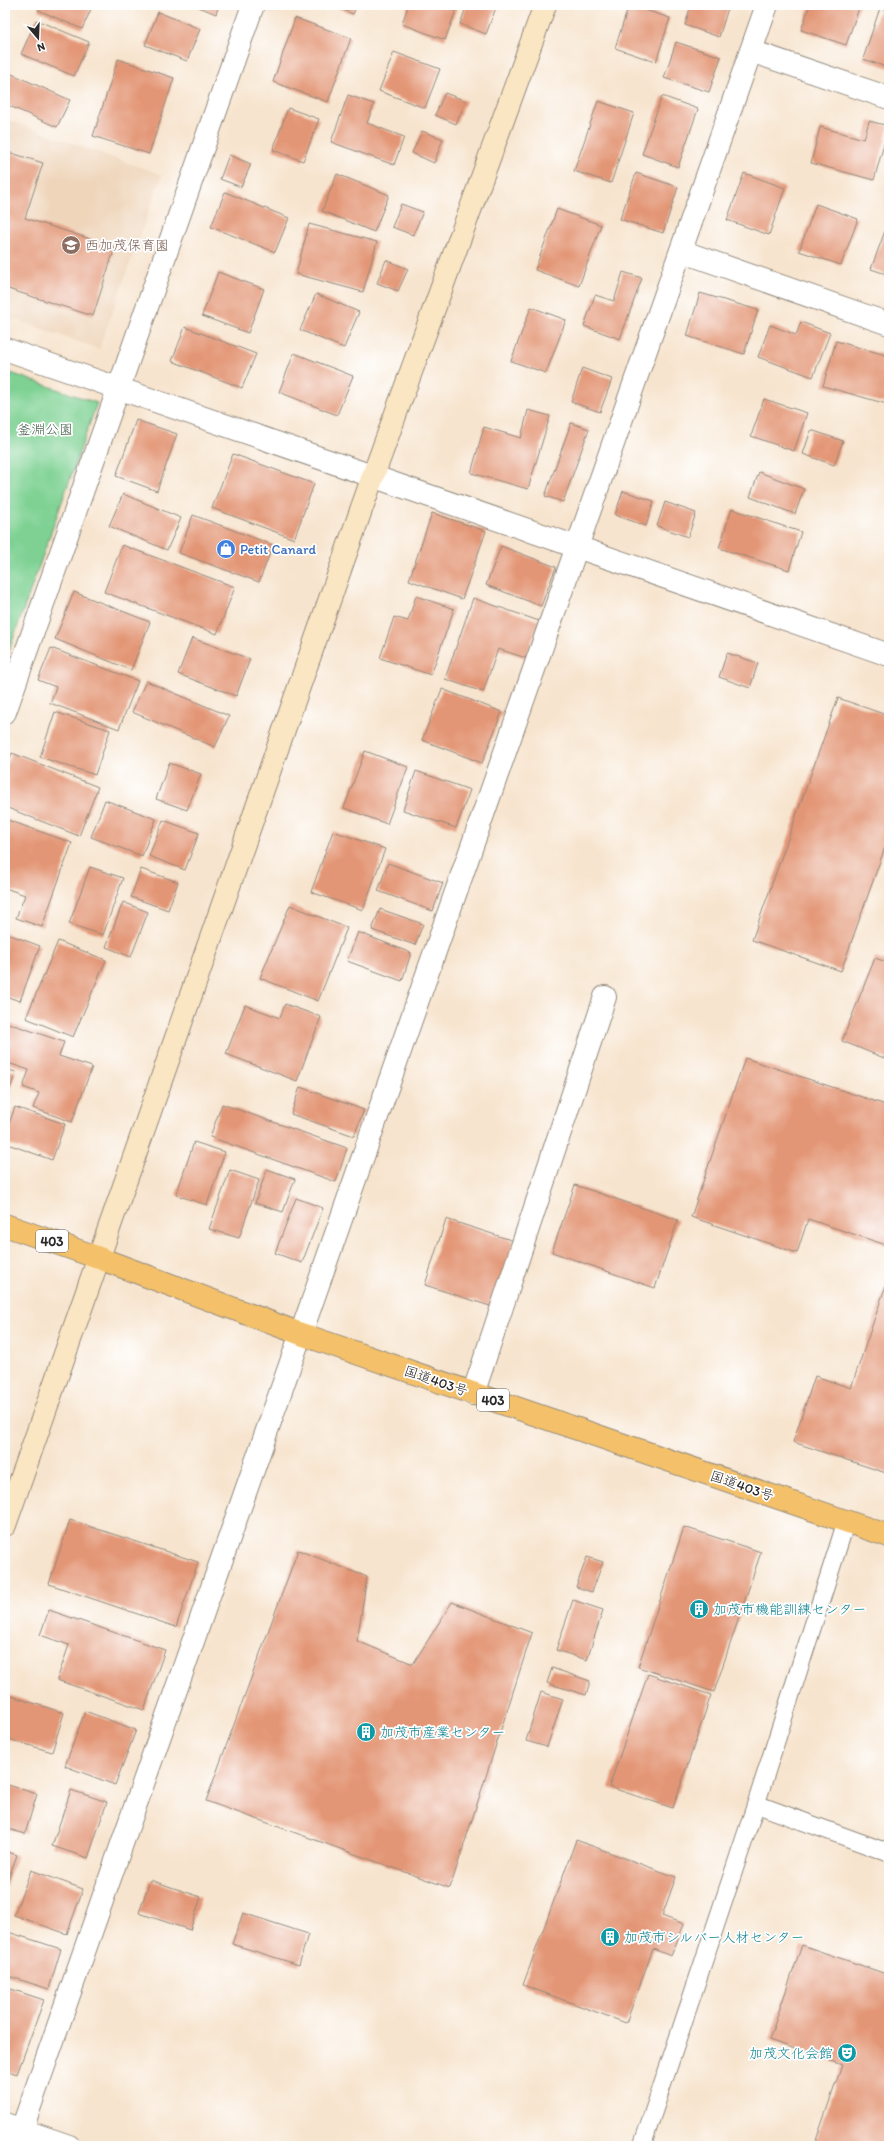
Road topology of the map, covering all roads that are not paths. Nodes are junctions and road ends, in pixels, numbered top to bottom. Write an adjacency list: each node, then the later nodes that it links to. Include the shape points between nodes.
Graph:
1 (253, 5): 9 (street)
2 (545, 5): 10 (street)
3 (767, 5): 4 (street)
4 (751, 51): 5 (street); 6 (street)
5 (889, 98)
6 (681, 251): 7 (street); 11 (street)
7 (889, 324)
8 (5, 349): 9 (street)
9 (119, 388): 10 (street); 13 (street)
10 (373, 476): 11 (street); 16 (street)
11 (577, 547): 12 (street); 17 (street)
12 (889, 655)
13 (5, 712)
14 (605, 997): 18 (street)
15 (5, 1225): 16 (highway, 403)
16 (99, 1258): 17 (highway, 国道403号 / 403); 20 (street)
17 (301, 1334): 18 (highway, 国道403号 / 403); 24 (street)
18 (473, 1394): 19 (highway, 国道403号 / 403)
19 (846, 1522): 21 (highway, 国道403号 / 403); 22 (lane)
20 (5, 1525)
21 (889, 1536)
22 (756, 1804): 23 (lane); 26 (lane)
23 (889, 1853)
24 (14, 2133): 25 (street)
25 (69, 2146)
26 (642, 2146)

